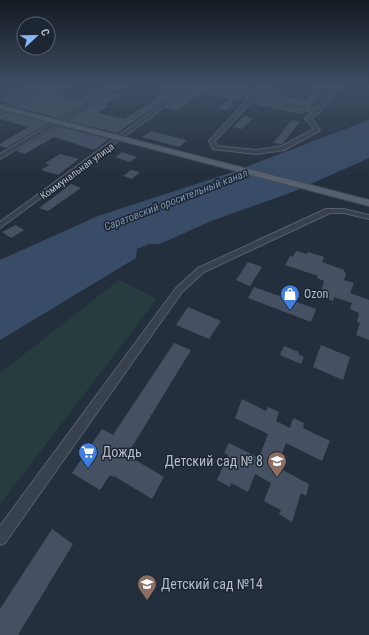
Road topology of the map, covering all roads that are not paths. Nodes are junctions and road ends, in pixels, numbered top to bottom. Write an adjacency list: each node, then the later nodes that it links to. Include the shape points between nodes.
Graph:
1 (31, 116): 6 (main road)
2 (69, 116): 6 (street)
3 (151, 116): 7 (street, Коммунальная улица)
4 (236, 116): 5 (street, via 212,141 215,148 257,152 284,148 317,130 308,118)
5 (311, 116)
6 (58, 122): 7 (main road); 8 (street)
7 (120, 139): 9 (main road); 11 (street, Коммунальная улица)
8 (0, 157)
9 (369, 204)
10 (369, 217): 12 (street, via 344,210 329,211 201,270 192,277)
11 (0, 226)
12 (0, 538)

